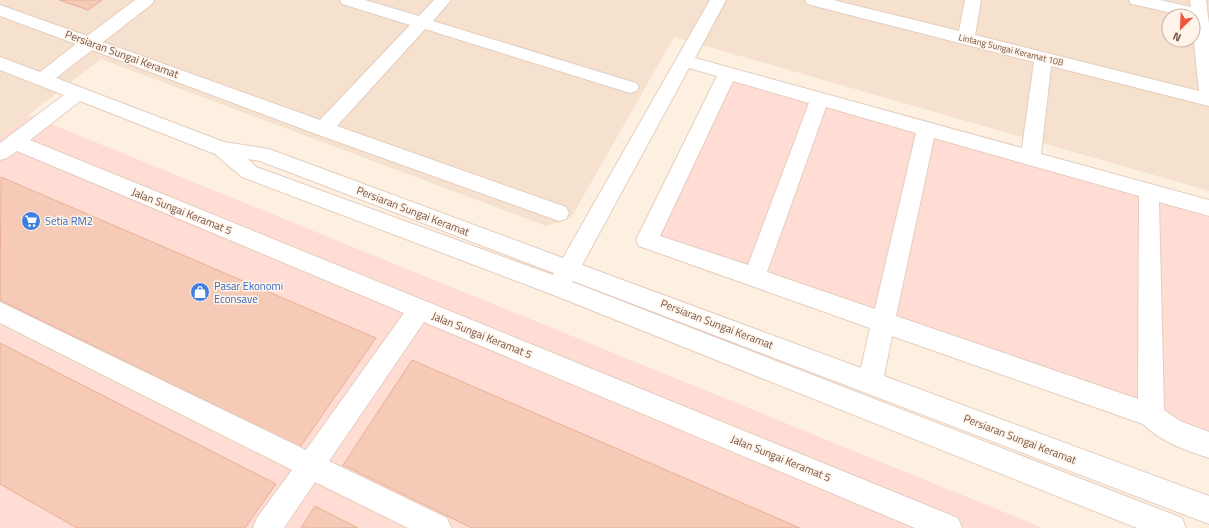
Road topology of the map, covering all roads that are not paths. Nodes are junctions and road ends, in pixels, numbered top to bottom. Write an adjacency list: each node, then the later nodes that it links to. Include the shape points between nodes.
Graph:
1 (146, 0): 12 (street)
2 (348, 0): 10 (street)
3 (443, 0): 10 (street)
4 (718, 0): 14 (street)
5 (813, 0): 11 (street, Lintang Sungai Keramat 10B)
6 (973, 0): 11 (street)
7 (1137, 0): 8 (street)
8 (1198, 7): 21 (street)
9 (0, 10): 12 (street, Persiaran Sungai Keramat)
10 (422, 23): 18 (street); 23 (street)
11 (966, 39): 13 (street, Lintang Sungai Keramat 10B)
12 (90, 42): 17 (street); 23 (street, Persiaran Sungai Keramat)
13 (1043, 58): 21 (street, Lintang Sungai Keramat 10B); 25 (street)
14 (684, 61): 16 (street); 29 (street)
15 (0, 63): 17 (street, Persiaran Sungai Keramat)
16 (728, 73): 20 (street); 30 (street, via 647,240)
17 (42, 79): 19 (street, Persiaran Sungai Keramat)
18 (630, 87)
19 (78, 93): 24 (street); 29 (street, Persiaran Sungai Keramat, via 222,149 249,172)
20 (820, 99): 22 (street); 30 (street)
21 (1209, 100)
22 (926, 128): 25 (street); 33 (street)
23 (323, 129): 28 (street, Persiaran Sungai Keramat)
24 (7, 148): 31 (street, Jalan Sungai Keramat 5)
25 (1031, 158): 26 (street)
26 (1149, 191): 27 (street); 35 (street)
27 (1209, 208)
28 (559, 213)
29 (563, 278): 34 (street, Persiaran Sungai Keramat); 40 (street, Persiaran Sungai Keramat)
30 (754, 278): 33 (street)
31 (420, 310): 37 (street); 43 (street, Jalan Sungai Keramat 5)
32 (0, 312): 37 (street)
33 (883, 322): 34 (street); 35 (street)
34 (870, 382): 38 (street, Persiaran Sungai Keramat)
35 (1151, 415): 36 (street, via 1161,425 1178,434)
36 (1209, 445)
37 (311, 465): 41 (street); 42 (street)
38 (1123, 477): 39 (street, Persiaran Sungai Keramat); 40 (street)
39 (1209, 510)
40 (1125, 519): 44 (street, Persiaran Sungai Keramat)
41 (267, 528)
42 (438, 528)
43 (948, 528)
44 (1172, 528)

